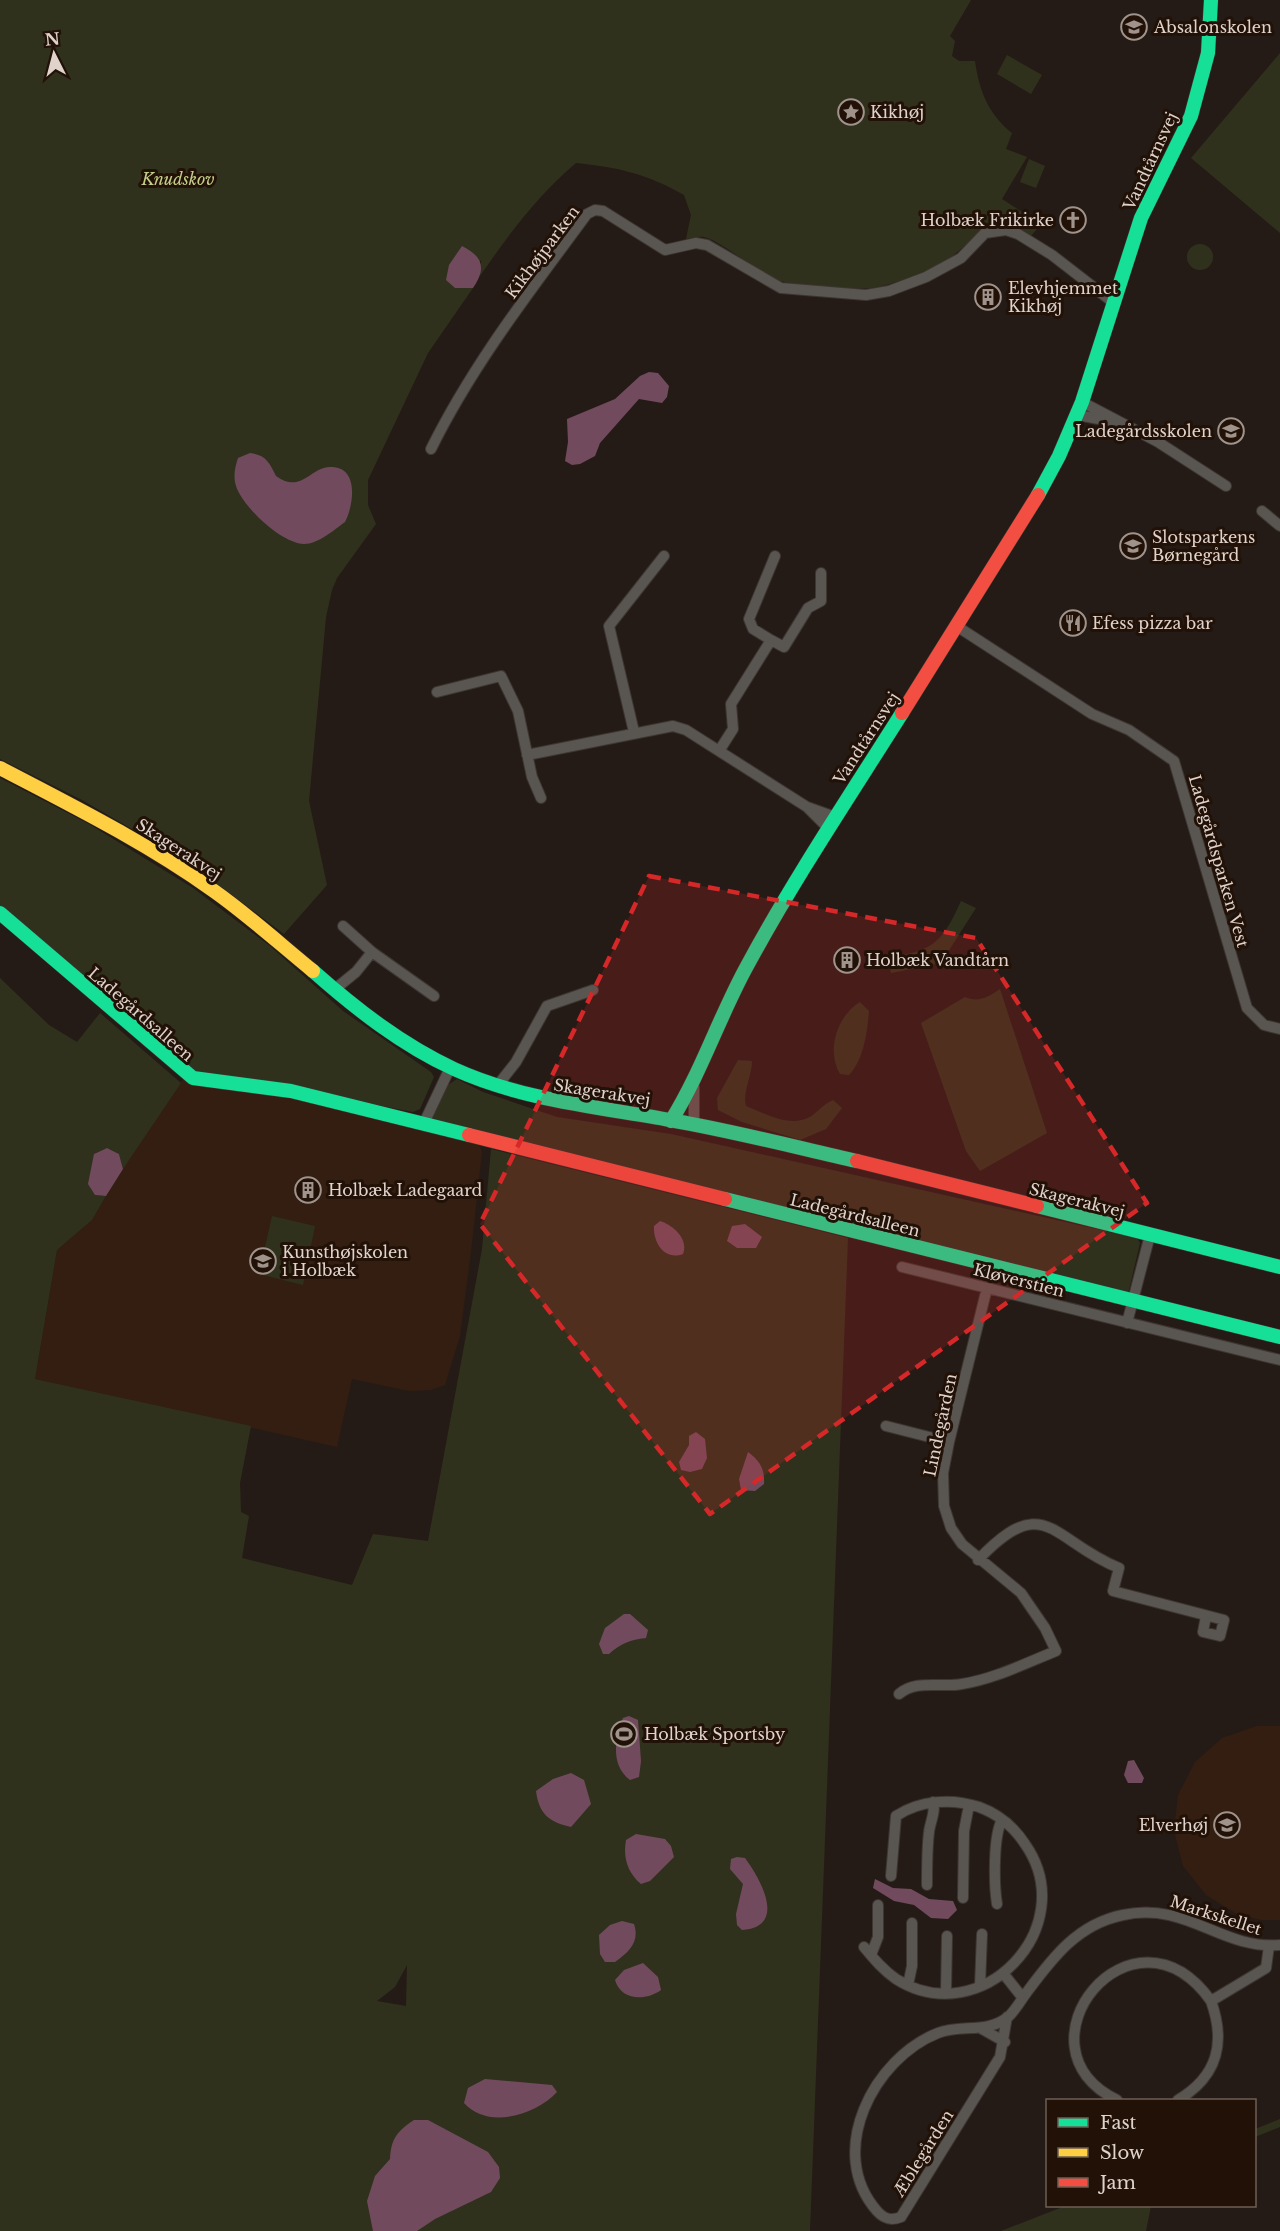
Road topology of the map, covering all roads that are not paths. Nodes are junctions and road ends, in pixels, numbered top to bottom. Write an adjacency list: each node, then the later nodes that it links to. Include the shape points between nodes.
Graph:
1 (1211, 0): 2 (street, Vandtårnsvej, via 1208,53 1191,116 1153,189)
2 (1116, 296): 3 (street, Vandtårnsvej); 4 (street, Kikhøjparken, via 1018,234 1005,230 985,233 948,267 889,291 866,295 781,288 707,245 696,243 665,250 603,211 590,211 475,368)
3 (1080, 408): 5 (street, via 1158,442); 11 (street, Vandtårnsvej, via 1025,520)
4 (431, 449)
5 (1226, 486)
6 (1262, 511): 7 (street)
7 (1280, 525)
8 (664, 556): 14 (street, via 609,626)
9 (775, 556): 12 (street, via 749,620 753,629)
10 (821, 573): 12 (street, via 821,601 808,608 784,647)
11 (958, 627): 19 (street, Vandtårnsvej); 26 (street, Ladegårdsparken Vest, via 1092,714 1129,730 1174,761 1247,1008 1256,1020)
12 (771, 640): 15 (street, via 731,704 733,729)
13 (437, 692): 16 (street, via 501,676 518,711)
14 (634, 732): 15 (street, via 673,726); 16 (street)
15 (719, 751): 19 (street)
16 (527, 755): 18 (street)
17 (0, 768): 24 (street, Skagerakvej, via 102,820 171,862 241,912)
18 (541, 798)
19 (831, 822): 29 (street, Vandtårnsvej, via 744,971)
20 (0, 913): 33 (street, Ladegårdsalleen, via 193,1078 291,1091)
21 (343, 926): 22 (street)
22 (372, 952): 24 (street); 25 (street)
23 (593, 990): 27 (street, via 547,1006)
24 (340, 993): 28 (street, Skagerakvej, via 399,1038)
25 (434, 996)
26 (1276, 1029)
27 (516, 1062): 30 (street); 31 (street)
28 (450, 1068): 30 (street, Skagerakvej); 33 (street)
29 (694, 1084): 32 (street, Vandtårnsvej); 34 (street, Vandtårnsvej)
30 (497, 1086): 31 (street, Skagerakvej)
31 (514, 1091): 32 (street, Skagerakvej, via 559,1103)
32 (670, 1120): 34 (street, Skagerakvej)
33 (423, 1123): 39 (street, Ladegårdsalleen)
34 (694, 1125): 35 (street, Skagerakvej)
35 (1150, 1235): 37 (street, Skagerakvej); 39 (street)
36 (902, 1267): 38 (street, Kløverstien)
37 (1280, 1267)
38 (987, 1288): 40 (street, Kløverstien); 44 (street, Lindegården)
39 (1133, 1300): 40 (street); 41 (street, Ladegårdsalleen)
40 (1128, 1323): 42 (street, Kløverstien)
41 (1280, 1337)
42 (1280, 1360)
43 (886, 1426): 44 (street)
44 (949, 1442): 45 (street, Lindegården, via 942,1480 944,1506 951,1528)
45 (978, 1560): 46 (street, via 1010,1530 1026,1524 1047,1527 1119,1568 1113,1591); 47 (street, Lindegården, via 1021,1593 1046,1628 1056,1651 987,1678 962,1684 906,1687)
46 (1206, 1616)
47 (899, 1694)
48 (933, 1803): 49 (street); 51 (street, via 896,1816); 52 (street)
49 (969, 1804): 50 (street); 53 (street, via 964,1832)
50 (1002, 1820): 54 (street, via 996,1838); 60 (street, via 1017,1833 1033,1857 1042,1899 1032,1941)
51 (891, 1876)
52 (927, 1886)
53 (963, 1898)
54 (997, 1904)
55 (878, 1905): 61 (street, via 878,1937 867,1951 890,1975)
56 (912, 1923): 61 (street)
57 (982, 1934): 62 (street)
58 (947, 1936): 63 (street)
59 (1275, 1946): 64 (street, Markskellet, via 1241,1941 1170,1914 1121,1915 1075,1936); 65 (street, via 1266,1968)
60 (1003, 1973): 62 (street); 64 (street)
61 (908, 1985): 63 (street)
62 (980, 1986): 63 (street)
63 (946, 1993)
64 (1022, 1997): 66 (street, Markskellet)
65 (1211, 2001): 69 (street, via 1187,1976 1167,1966 1143,1963 1123,1967 1099,1982 1086,1996 1077,2018 1075,2041 1087,2077); 70 (street, via 1219,2041 1210,2070 1194,2091)
66 (1007, 2018): 67 (street, Æblegården); 68 (street, Æblegården)
67 (982, 2029): 68 (street); 68 (street, Æblegården, via 948,2030 907,2049 872,2091 860,2119 856,2163 867,2198 882,2217 901,2217 1000,2057)
68 (1005, 2042)
69 (1115, 2099)
70 (1180, 2099)

